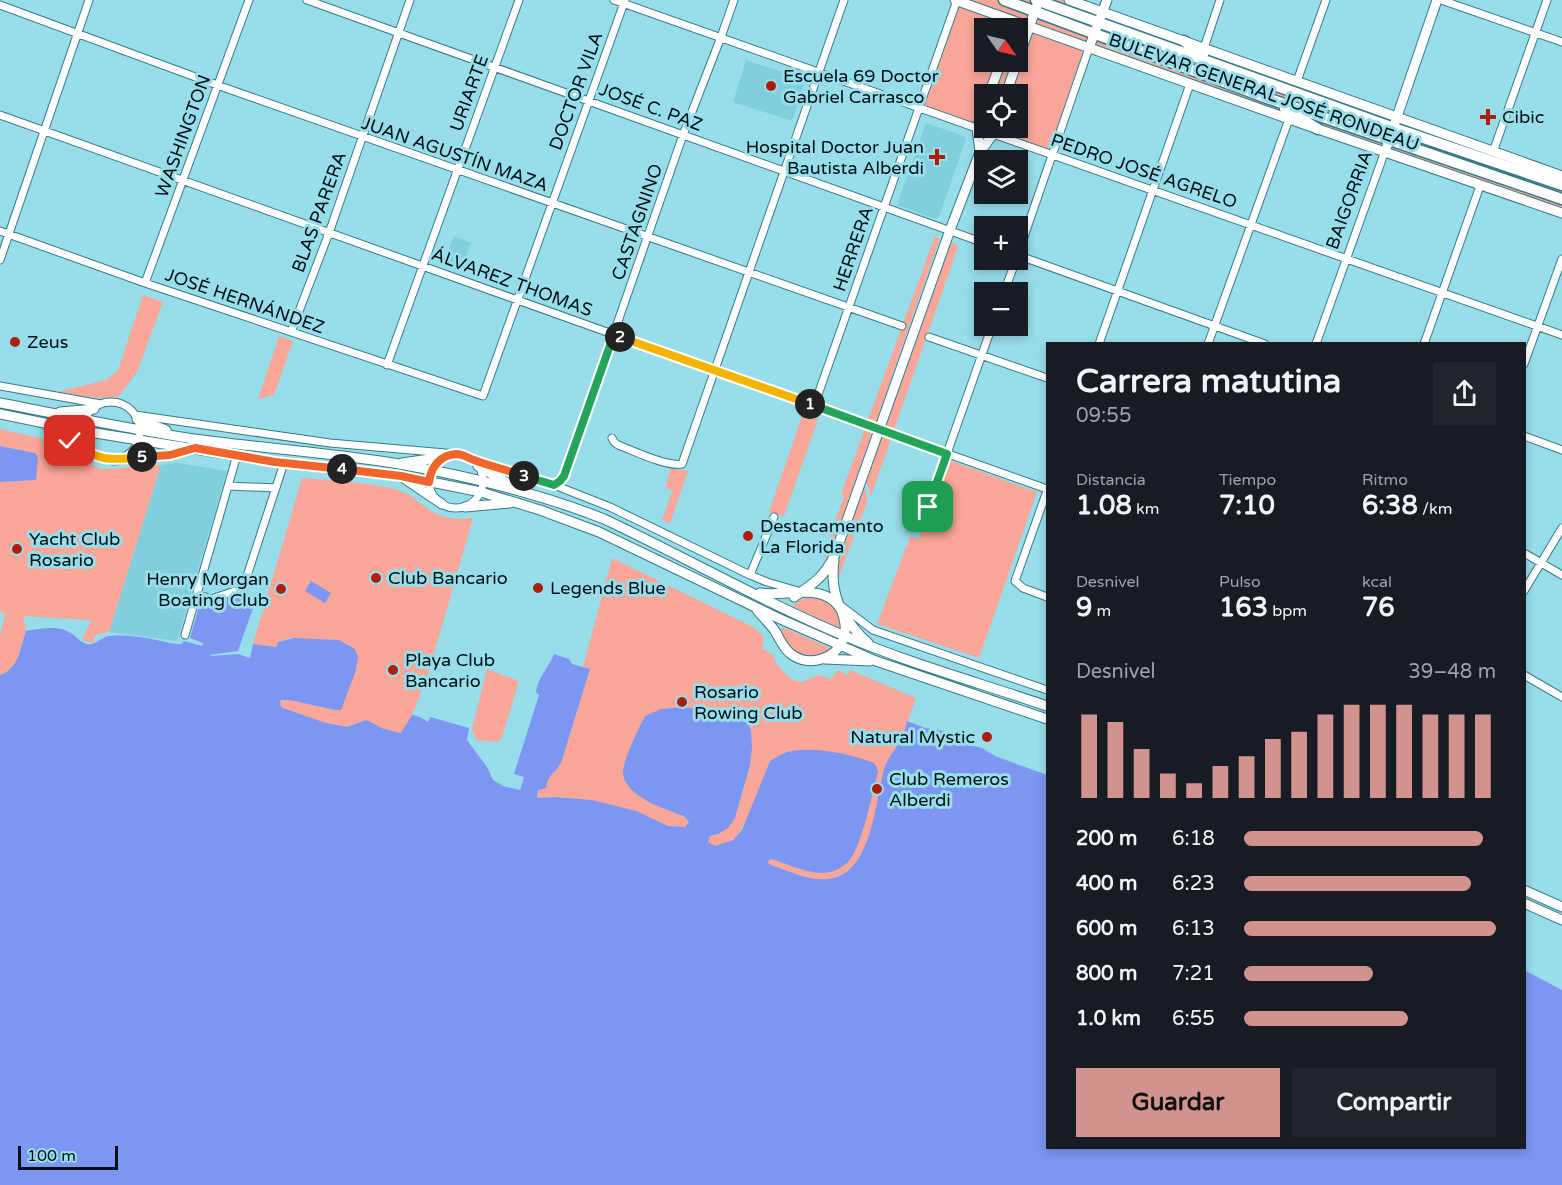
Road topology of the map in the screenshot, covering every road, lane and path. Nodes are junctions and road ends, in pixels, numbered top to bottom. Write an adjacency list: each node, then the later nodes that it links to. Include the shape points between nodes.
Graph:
1 (89, 0): 25 (street)
2 (249, 0): 38 (street, WASHINGTON)
3 (308, 0): 23 (street, JOSÉ C. PAZ)
4 (410, 0): 23 (street, BLAS PARERA)
5 (519, 0): 33 (street, URIARTE)
6 (614, 0): 17 (street, PEDRO JOSÉ AGRELO)
7 (734, 0): 27 (street, CASTAGNINO)
8 (844, 0): 34 (street)
9 (956, 0): 21 (main road, BULEVAR GENERAL JOSÉ RONDEAU); 41 (street, HERRERA)
10 (1004, 0): 18 (main road, BULEVAR GENERAL JOSÉ RONDEAU)
11 (1069, 0): 20 (main road, BULEVAR GENERAL JOSÉ RONDEAU)
12 (1107, 0): 20 (main road)
13 (1220, 0): 31 (street)
14 (1326, 0): 35 (street)
15 (1439, 0): 24 (street); 44 (main road, BAIGORRIA)
16 (1547, 0): 24 (street)
17 (625, 2): 27 (street, PEDRO JOSÉ AGRELO); 40 (street, DOCTOR VILA)
18 (1037, 3): 20 (main road, BULEVAR GENERAL JOSÉ RONDEAU); 22 (main road); 26 (main road, BULEVAR GENERAL JOSÉ RONDEAU)
19 (0, 5): 25 (street, JUAN AGUSTÍN MAZA)
20 (1101, 17): 26 (main road); 28 (main road, BULEVAR GENERAL JOSÉ RONDEAU); 32 (main road, BULEVAR GENERAL JOSÉ RONDEAU)
21 (998, 18)
22 (1030, 26): 30 (main road, BULEVAR GENERAL JOSÉ RONDEAU); 36 (main road)
23 (399, 33): 33 (street, JOSÉ C. PAZ); 49 (street, BLAS PARERA)
24 (1535, 33): 29 (street); 52 (street)
25 (78, 34): 38 (street, JUAN AGUSTÍN MAZA); 47 (street)
26 (1095, 34): 30 (main road); 39 (main road, BULEVAR GENERAL JOSÉ RONDEAU)
27 (721, 37): 34 (street, PEDRO JOSÉ AGRELO); 48 (street, CASTAGNINO)
28 (1184, 41): 31 (main road, BULEVAR GENERAL JOSÉ RONDEAU); 32 (main road)
29 (1562, 42)
30 (1089, 48): 37 (main road, BULEVAR GENERAL JOSÉ RONDEAU); 53 (street)
31 (1204, 48): 35 (main road, BULEVAR GENERAL JOSÉ RONDEAU)
32 (1216, 63): 44 (main road, BULEVAR GENERAL JOSÉ RONDEAU)
33 (495, 67): 40 (street, JOSÉ C. PAZ); 56 (street, URIARTE)
34 (819, 72): 41 (street, PEDRO JOSÉ AGRELO); 57 (street)
35 (1297, 81): 44 (main road, BULEVAR GENERAL JOSÉ RONDEAU)
36 (1010, 84)
37 (1190, 84): 43 (main road, BULEVAR GENERAL JOSÉ RONDEAU); 63 (street)
38 (218, 86): 49 (street, JUAN AGUSTÍN MAZA); 60 (street, WASHINGTON)
39 (1267, 98): 46 (main road); 51 (main road, BULEVAR GENERAL JOSÉ RONDEAU)
40 (589, 101): 48 (street, JOSÉ C. PAZ); 65 (street, DOCTOR VILA)
41 (919, 108): 45 (street, PEDRO JOSÉ AGRELO); 66 (street, HERRERA)
42 (0, 115): 47 (street, ÁLVAREZ THOMAS)
43 (1289, 119): 46 (main road, BULEVAR GENERAL JOSÉ RONDEAU); 69 (street)
44 (1396, 123): 51 (main road, BAIGORRIA); 52 (main road, BULEVAR GENERAL JOSÉ RONDEAU); 58 (main road, BULEVAR GENERAL JOSÉ RONDEAU)
45 (974, 127)
46 (1318, 129): 51 (main road, BULEVAR GENERAL JOSÉ RONDEAU)
47 (44, 131): 60 (street, ÁLVAREZ THOMAS); 73 (street)
48 (683, 135): 57 (street, JOSÉ C. PAZ); 74 (street, CASTAGNINO)
49 (362, 136): 56 (street, JUAN AGUSTÍN MAZA); 72 (street, BLAS PARERA)
50 (1011, 138): 53 (street, PEDRO JOSÉ AGRELO)
51 (1387, 146): 62 (main road, BULEVAR GENERAL JOSÉ RONDEAU); 64 (main road, BULEVAR GENERAL JOSÉ RONDEAU); 76 (street, BAIGORRIA)
52 (1492, 152): 54 (main road, BULEVAR GENERAL JOSÉ RONDEAU)
53 (1053, 155): 63 (street, PEDRO JOSÉ AGRELO); 68 (street)
54 (1510, 158): 58 (main road); 59 (main road, BULEVAR GENERAL JOSÉ RONDEAU)
55 (974, 168): 70 (main road)
56 (457, 170): 65 (street, JUAN AGUSTÍN MAZA); 80 (street, URIARTE)
57 (784, 171): 66 (street, JOSÉ C. PAZ); 81 (street)
58 (1522, 171): 61 (main road, BULEVAR GENERAL JOSÉ RONDEAU)
59 (1562, 176)
60 (183, 180): 72 (street, ÁLVAREZ THOMAS); 82 (street, WASHINGTON)
61 (1562, 184)
62 (1480, 186): 67 (main road, BULEVAR GENERAL JOSÉ RONDEAU); 84 (street)
63 (1153, 190): 69 (street, PEDRO JOSÉ AGRELO); 83 (street)
64 (1562, 200)
65 (552, 204): 74 (street, JUAN AGUSTÍN MAZA); 85 (street, DOCTOR VILA)
66 (884, 207): 70 (street, JOSÉ C. PAZ); 86 (street, HERRERA)
67 (1562, 213)
68 (1028, 225)
69 (1251, 225): 76 (street, PEDRO JOSÉ AGRELO); 87 (street)
70 (950, 230): 75 (street, JOSÉ C. PAZ); 150 (main road)
71 (0, 231): 73 (street, JOSÉ HERNÁNDEZ)
72 (329, 232): 80 (street, ÁLVAREZ THOMAS); 90 (street, BLAS PARERA)
73 (9, 234): 78 (street); 82 (street, JOSÉ HERNÁNDEZ)
74 (648, 237): 81 (street, JUAN AGUSTÍN MAZA); 91 (street, CASTAGNINO)
75 (974, 239)
76 (1346, 258): 84 (street, PEDRO JOSÉ AGRELO); 98 (street, BAIGORRIA)
77 (1562, 258): 89 (street)
78 (0, 260)
79 (1028, 260): 83 (street)
80 (422, 266): 85 (street, ÁLVAREZ THOMAS); 102 (street, URIARTE)
81 (748, 273): 86 (street, JUAN AGUSTÍN MAZA); 103 (street)
82 (145, 283): 90 (street, JOSÉ HERNÁNDEZ)
83 (1118, 291): 87 (street); 95 (street)
84 (1442, 292): 89 (street, PEDRO JOSÉ AGRELO); 99 (street)
85 (517, 300): 91 (street, ÁLVAREZ THOMAS); 106 (street, DOCTOR VILA)
86 (848, 308): 88 (street, JUAN AGUSTÍN MAZA); 108 (street, HERRERA)
87 (1214, 325): 96 (street); 97 (street)
88 (902, 326)
89 (1537, 326): 92 (street, PEDRO JOSÉ AGRELO); 101 (street)
90 (291, 332): 102 (street, JOSÉ HERNÁNDEZ)
91 (614, 334): 103 (street, ÁLVAREZ THOMAS); 136 (street, CASTAGNINO, via 564,476)
92 (1562, 335)
93 (989, 336): 100 (street)
94 (929, 337): 100 (street)
95 (1100, 342)
96 (1209, 342)
97 (1260, 342)
98 (1317, 342)
99 (1425, 342)
100 (982, 355): 104 (street); 124 (street)
101 (1526, 358)
102 (387, 364): 106 (street, JOSÉ HERNÁNDEZ)
103 (714, 370): 108 (street, ÁLVAREZ THOMAS); 119 (street, via 682,464 668,464 618,445)
104 (1046, 378)
105 (0, 386): 109 (street)
106 (483, 396)
107 (0, 403): 110 (main road)
108 (814, 406): 124 (street, ÁLVAREZ THOMAS, bridge)
109 (97, 407): 110 (main road); 112 (street, via 113,402 122,404); 113 (street)
110 (49, 412): 113 (main road)
111 (0, 414): 114 (main road)
112 (136, 417): 115 (street); 118 (main road); 123 (street, via 330,443)
113 (85, 420): 115 (main road); 116 (street)
114 (38, 422): 116 (main road); 126 (main road)
115 (140, 429): 118 (main road); 120 (street)
116 (83, 431): 120 (main road); 126 (street, via 89,450)
117 (1526, 437): 122 (street)
118 (188, 438): 131 (main road)
119 (612, 438)
120 (139, 440): 121 (main road); 128 (street, via 134,450)
121 (195, 448): 125 (main road); 128 (main road, via 170,455)
122 (1562, 450)
123 (457, 454): 127 (street); 130 (street)
124 (947, 454): 139 (street, ÁLVAREZ THOMAS); 146 (street)
125 (237, 455): 129 (main road); 137 (street)
126 (97, 456): 128 (street)
127 (444, 457): 131 (main road); 132 (street)
128 (113, 460)
129 (284, 463): 133 (main road); 138 (street)
130 (475, 463): 134 (street); 136 (street); 141 (main road)
131 (397, 464): 132 (main road)
132 (432, 471): 134 (main road); 135 (street)
133 (401, 476): 135 (main road); 144 (main road)
134 (483, 481): 140 (street); 141 (main road)
135 (429, 482): 140 (main road); 144 (street)
136 (554, 485): 152 (street, via 610,507)
137 (228, 486): 138 (street); 156 (street)
138 (276, 488): 156 (street, via 243,585 211,599)
139 (1046, 490)
140 (481, 492): 143 (main road); 145 (street)
141 (520, 492): 155 (main road, via 604,519)
142 (1046, 493): 158 (street, via 1015,581)
143 (516, 502): 145 (main road); 160 (main road, via 599,532)
144 (441, 504): 145 (street)
145 (465, 507)
146 (928, 507)
147 (774, 517): 152 (street)
148 (1562, 528): 151 (street)
149 (1526, 554): 151 (street)
150 (834, 557): 157 (main road, via 815,583); 159 (main road, via 832,580)
151 (1541, 562): 153 (street); 154 (street)
152 (750, 575): 157 (street)
153 (1562, 575)
154 (1526, 588)
155 (750, 591): 157 (main road); 161 (main road)
156 (197, 594): 163 (street)
157 (798, 595): 159 (main road, via 823,595); 161 (main road)
158 (1046, 597)
159 (839, 604): 164 (main road, via 845,622); 167 (main road, via 857,633); 171 (street, via 873,630)
160 (753, 606): 162 (main road); 165 (main road)
161 (783, 608): 162 (main road); 164 (main road)
162 (778, 618): 165 (main road); 166 (main road)
163 (185, 635)
164 (844, 636): 166 (main road); 167 (main road)
165 (779, 638): 168 (main road, via 789,654 797,658)
166 (840, 645): 168 (main road); 169 (main road)
167 (872, 647): 173 (main road)
168 (825, 658): 169 (main road)
169 (876, 661): 174 (main road)
170 (1526, 676): 172 (street)
171 (1046, 690)
172 (1562, 697)
173 (1046, 706)
174 (1046, 719)
175 (1526, 891): 177 (main road)
176 (1526, 904): 178 (main road)
177 (1562, 908)
178 (1562, 920)

